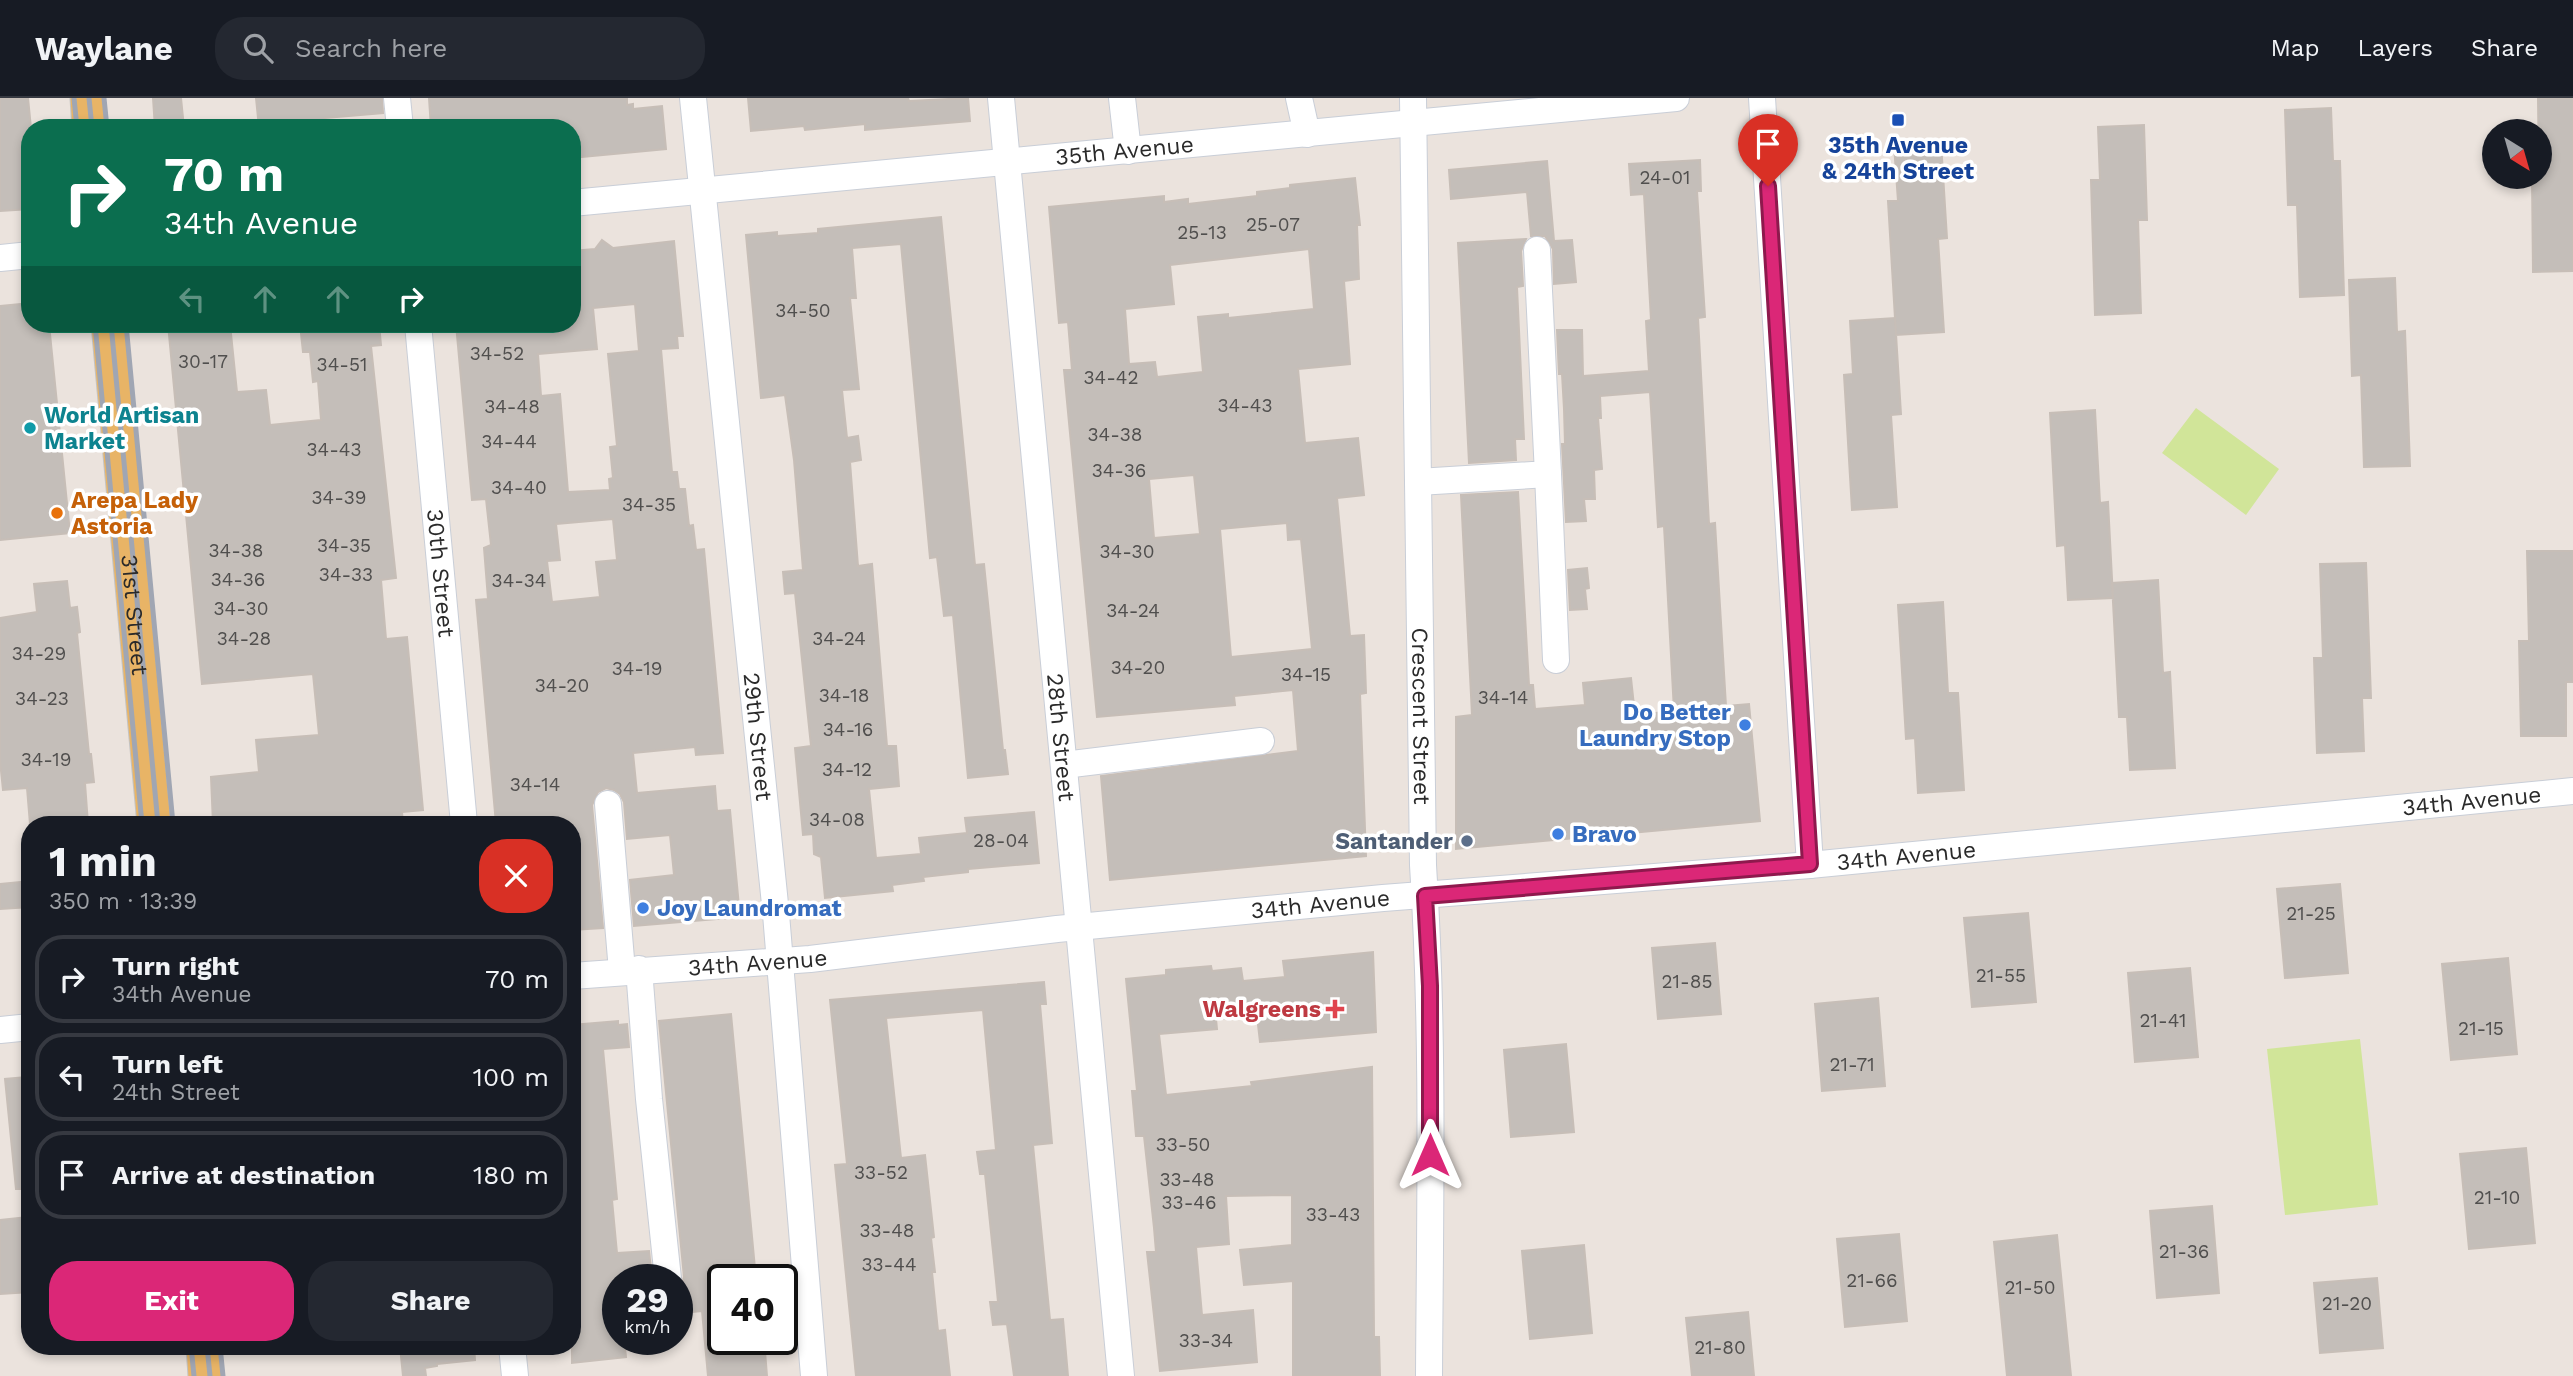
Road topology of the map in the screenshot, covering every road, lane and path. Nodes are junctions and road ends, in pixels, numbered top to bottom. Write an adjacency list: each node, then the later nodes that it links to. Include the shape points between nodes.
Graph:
1 (87, 98): 11 (main road)
2 (397, 98): 12 (street)
3 (693, 98): 16 (street, 29th Street)
4 (1001, 98): 15 (street, 28th Street)
5 (1122, 98): 14 (street)
6 (1299, 98): 13 (street)
7 (1676, 98): 9 (street, 35th Avenue)
8 (1762, 98): 32 (street)
9 (1594, 102): 10 (street, 35th Avenue)
10 (1413, 111): 13 (street, 35th Avenue); 24 (street, Crescent Street)
11 (88, 119)
12 (399, 119)
13 (1307, 134): 14 (street, 35th Avenue)
14 (1128, 151): 15 (street, 35th Avenue)
15 (1007, 162): 16 (street, 35th Avenue); 27 (street, 28th Street)
16 (702, 191): 17 (street, 35th Avenue); 35 (street, 29th Street)
17 (581, 202)
18 (1537, 250): 23 (street)
19 (21, 256): 20 (street)
20 (0, 258)
21 (109, 333): 30 (main road, 31st Street)
22 (419, 333): 31 (street, 30th Street)
23 (1548, 474): 24 (street); 25 (street)
24 (1418, 482): 33 (street, Crescent Street)
25 (1556, 660)
26 (1262, 741): 27 (street)
27 (1064, 765): 34 (street, 28th Street)
28 (2573, 791): 32 (street, 34th Avenue)
29 (608, 804): 36 (street)
30 (153, 816)
31 (463, 816)
32 (1810, 864): 33 (street, 34th Avenue)
33 (1425, 896): 34 (street, 34th Avenue); 47 (street, Crescent Street, via 1431,1072)
34 (1079, 927): 35 (street, 34th Avenue); 46 (street, 28th Street)
35 (780, 961): 36 (street, 34th Avenue); 45 (street, 29th Street)
36 (630, 970): 37 (street, 34th Avenue); 40 (street)
37 (581, 975)
38 (21, 1028): 39 (street)
39 (0, 1030)
40 (666, 1264)
41 (203, 1355): 43 (main road)
42 (513, 1355): 44 (street)
43 (205, 1376)
44 (515, 1376)
45 (814, 1376)
46 (1122, 1376)
47 (1429, 1376)

